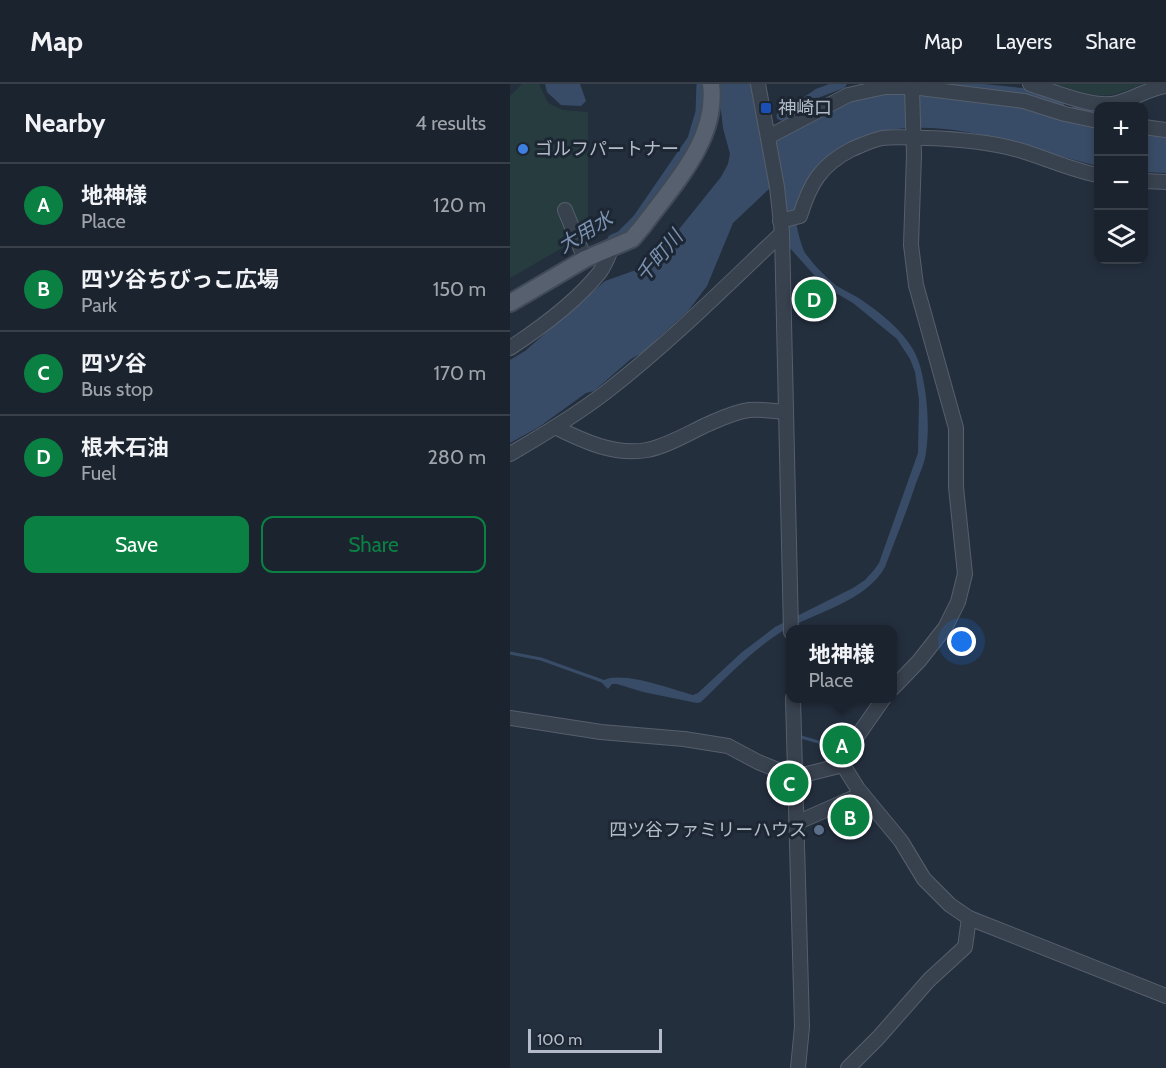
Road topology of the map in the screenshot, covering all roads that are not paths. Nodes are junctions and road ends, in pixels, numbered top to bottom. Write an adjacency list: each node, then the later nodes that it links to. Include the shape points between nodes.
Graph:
1 (711, 84): 15 (main road, via 711,118 702,142 632,239)
2 (758, 84): 9 (street)
3 (1030, 84): 6 (street, via 1106,105)
4 (885, 86): 5 (street); 9 (street, via 848,95)
5 (913, 86): 7 (street, via 1024,100); 8 (street)
6 (1166, 86)
7 (1094, 120)
8 (914, 136): 10 (street, via 1018,150); 14 (street, via 880,138 834,160 812,184 800,216); 23 (street, via 911,245 916,285 956,428 956,487 965,574 958,602 945,628)
9 (768, 139): 14 (street)
10 (1094, 174)
11 (1148, 181): 12 (street)
12 (1166, 182)
13 (565, 210): 16 (street)
14 (786, 223): 19 (street); 20 (street, via 645,359)
15 (612, 246): 16 (main road); 18 (street, via 601,270 564,307)
16 (583, 256): 17 (main road)
17 (510, 303)
18 (510, 348)
19 (786, 412): 20 (street, via 734,413 667,443 636,451 618,452); 22 (street)
20 (555, 427): 21 (street)
21 (510, 454)
22 (791, 625)
23 (897, 684)
24 (793, 703): 28 (street)
25 (880, 703): 27 (street)
26 (510, 718): 28 (street, via 728,746)
27 (843, 765): 28 (street); 29 (street)
28 (795, 777): 30 (street)
29 (862, 794): 30 (street); 31 (street, via 901,841 924,879)
30 (796, 823): 33 (street, via 802,1027)
31 (969, 918): 32 (street); 34 (street, via 965,947)
32 (1166, 996)
33 (798, 1068)
34 (848, 1068)

